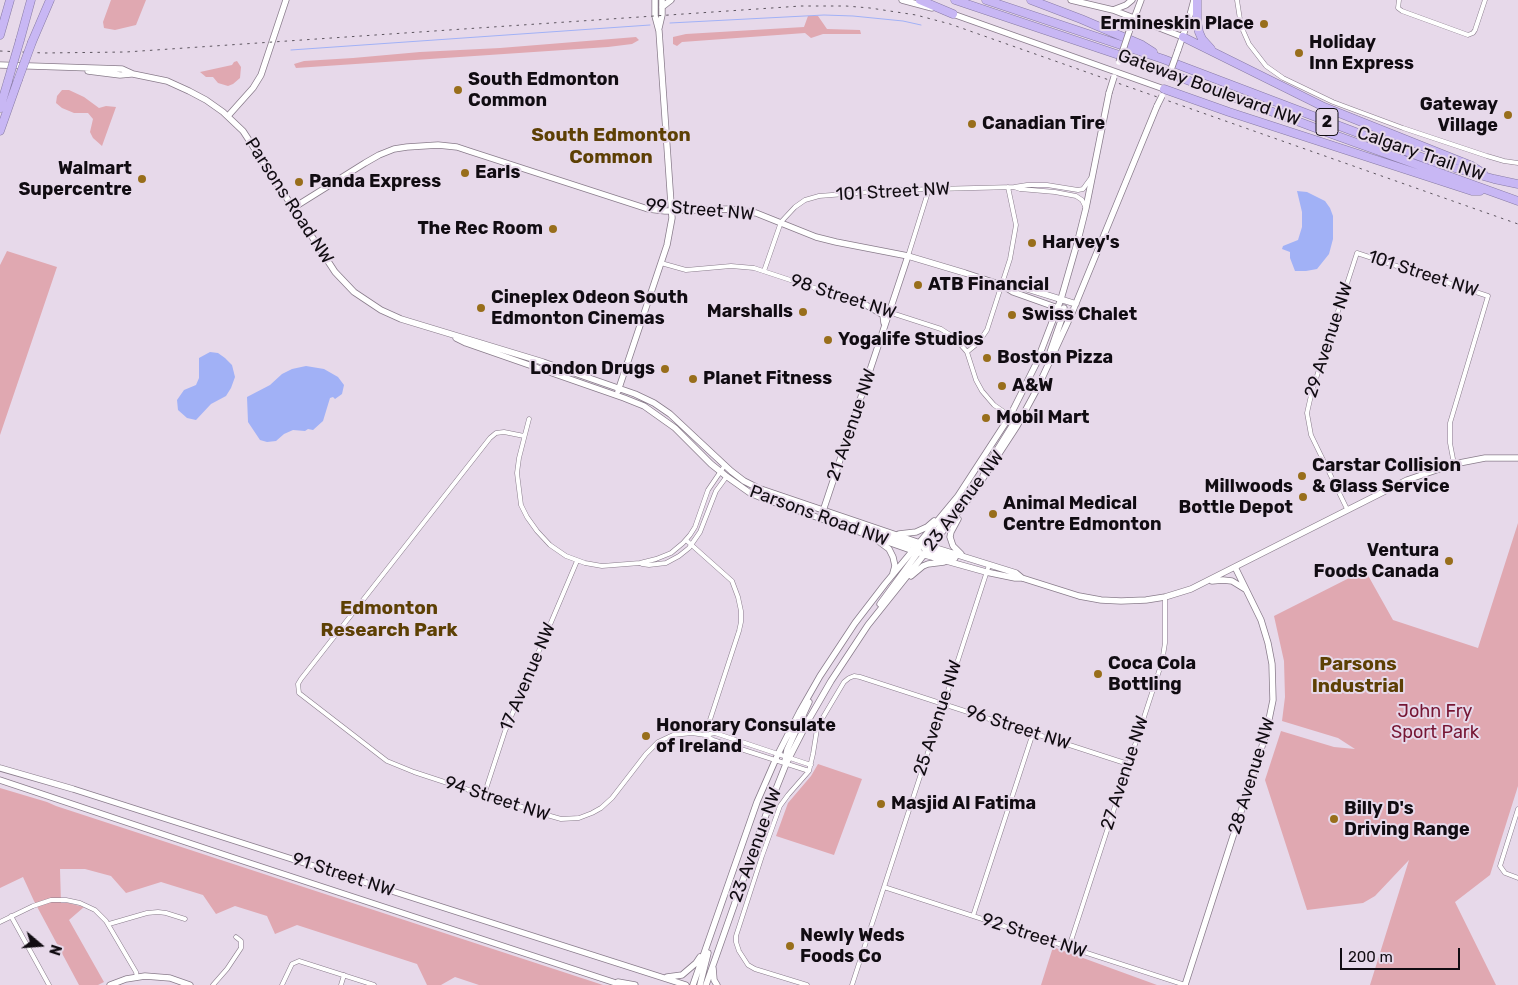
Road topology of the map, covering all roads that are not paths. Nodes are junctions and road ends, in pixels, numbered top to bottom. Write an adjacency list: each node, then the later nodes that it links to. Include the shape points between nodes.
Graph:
1 (5, 0): 25 (highway)
2 (10, 0): 28 (highway)
3 (31, 0): 36 (highway, bridge)
4 (46, 0): 30 (highway)
5 (50, 0): 30 (highway)
6 (286, 0): 37 (main road, via 261,75 249,94)
7 (656, 0): 27 (main road)
8 (662, 0): 22 (main road)
9 (671, 0): 22 (main road)
10 (902, 0): 24 (main road)
11 (920, 0): 24 (highway)
12 (955, 0): 46 (highway, Gateway Boulevard NW / 2, via 1128,58)
13 (986, 0): 32 (highway, Calgary Trail NW / 2)
14 (1031, 0): 32 (highway, via 1142,45)
15 (1071, 0): 23 (main road)
16 (1132, 0): 23 (main road)
17 (1141, 0): 26 (main road, 23 Avenue NW)
18 (1195, 0): 29 (main road, 23 Avenue NW); 31 (highway, via 1199,32)
19 (1237, 0): 39 (street, Calgary Trail NW, via 1249,44 1266,66 1283,78 1333,102 1403,128 1492,158)
20 (1399, 0): 21 (street, via 1400,11 1471,34)
21 (1485, 0)
22 (662, 8): 27 (main road)
23 (1113, 10): 26 (main road)
24 (953, 14): 34 (main road)
25 (0, 17)
26 (1134, 18): 29 (main road); 34 (main road, 23 Avenue NW, bridge)
27 (658, 31): 50 (main road)
28 (0, 35)
29 (1183, 38): 31 (highway); 35 (main road, 23 Avenue NW, bridge)
30 (32, 42): 38 (highway, bridge)
31 (1214, 52): 41 (highway, via 1293,93 1472,166)
32 (1163, 59): 41 (highway, Calgary Trail NW / 2, via 1437,163)
33 (0, 65): 37 (main road, Parsons Road NW, via 64,67 153,77 206,100)
34 (1115, 74): 35 (main road); 40 (main road, 23 Avenue NW, bridge)
35 (1163, 92): 46 (highway, via 1472,191); 58 (main road, 23 Avenue NW, bridge)
36 (0, 108)
37 (228, 116): 48 (main road, Parsons Road NW, via 247,136)
38 (0, 131)
39 (1518, 163)
40 (1093, 174): 44 (street, 101 Street NW, via 1080,190 1038,185); 49 (main road, 23 Avenue NW)
41 (1494, 179): 42 (highway, Calgary Trail NW / 2)
42 (1518, 184)
43 (1008, 187): 44 (street, 101 Street NW); 45 (street, 101 Street NW); 56 (street, via 1016,230)
44 (1014, 187): 49 (street, 101 Street NW, via 1076,196)
45 (929, 189): 51 (street, 101 Street NW, via 818,196 795,206); 53 (street, 21 Avenue NW)
46 (1487, 191): 47 (highway, Gateway Boulevard NW / 2)
47 (1518, 201)
48 (293, 208): 50 (main road, 99 Street NW, via 379,156 400,148 438,145 469,151 648,209); 63 (main road, Parsons Road NW, via 335,272 354,292 401,319)
49 (1086, 208): 57 (main road, 23 Avenue NW)
50 (672, 211): 51 (main road, 99 Street NW, via 729,209 756,213); 54 (main road, via 670,235)
51 (781, 222): 53 (main road, 99 Street NW, via 816,237); 55 (street)
52 (1357, 253): 73 (street, 101 Street NW, via 1488,296 1450,423); 81 (street, 29 Avenue NW, via 1307,413 1311,435)
53 (908, 256): 56 (main road, 99 Street NW); 61 (main road, 21 Avenue NW)
54 (661, 263): 55 (street, 98 Street NW, via 686,270 749,266); 66 (main road)
55 (764, 271): 59 (street, 98 Street NW)
56 (1002, 285): 57 (main road, 99 Street NW, via 1016,285); 60 (main road, 99 Street NW); 65 (street, via 987,330)
57 (1061, 299): 58 (main road, 99 Street NW); 60 (main road, 23 Avenue NW)
58 (1076, 304): 62 (main road, 23 Avenue NW)
59 (866, 305): 61 (street, 98 Street NW); 64 (main road, via 880,312 884,318)
60 (1061, 309): 62 (main road, 99 Street NW); 67 (main road); 69 (main road, 23 Avenue NW)
61 (890, 312): 64 (main road, 21 Avenue NW); 65 (street, 98 Street NW, via 946,332)
62 (1072, 313): 67 (main road, 23 Avenue NW)
63 (444, 332): 66 (main road, Parsons Road NW); 68 (main road, Parsons Road NW, via 472,346)
64 (882, 338): 82 (main road, 21 Avenue NW)
65 (967, 352): 69 (street, 98 Street NW, via 982,391)
66 (619, 388): 68 (main road); 74 (main road, Parsons Road NW, via 661,408)
67 (1037, 389): 78 (main road, 23 Avenue NW, via 1013,434)
68 (617, 396): 76 (main road, Parsons Road NW, via 644,406 662,418)
69 (1010, 416): 78 (main road, via 1012,426); 79 (main road, 23 Avenue NW)
70 (529, 419): 71 (street)
71 (524, 436): 91 (street, via 517,474 521,505 543,538); 115 (street, 94 Street NW, via 504,432 490,438 298,684 299,693 387,762)
72 (1518, 458): 73 (main road, Parsons Road NW, via 1485,458)
73 (1454, 464): 81 (main road, Parsons Road NW, via 1407,480)
74 (726, 466): 75 (main road, Parsons Road NW); 76 (street)
75 (731, 470): 77 (street); 82 (main road, Parsons Road NW, via 758,488)
76 (720, 472): 77 (main road, Parsons Road NW); 87 (street, via 708,490 695,526)
77 (726, 476): 83 (main road, Parsons Road NW, via 750,493); 88 (street)
78 (976, 490): 89 (main road, 23 Avenue NW); 90 (main road, via 950,537 956,551)
79 (958, 496): 80 (main road, 23 Avenue NW); 89 (main road, via 950,513)
80 (950, 507): 85 (main road, via 916,532 900,534); 89 (main road, 23 Avenue NW)
81 (1348, 509): 95 (main road, Parsons Road NW)
82 (824, 511): 83 (main road, 21 Avenue NW); 85 (main road, Parsons Road NW)
83 (821, 518): 84 (main road, Parsons Road NW)
84 (844, 526): 86 (main road, Parsons Road NW); 89 (main road)
85 (878, 528): 89 (main road, Parsons Road NW)
86 (871, 536): 89 (main road, Parsons Road NW); 97 (main road, via 887,547 893,557 895,566)
87 (686, 540): 88 (street); 92 (street, via 671,552)
88 (692, 544): 92 (street, via 672,560 649,565); 106 (street, via 732,581 741,611 739,631)
89 (922, 549): 90 (main road, Parsons Road NW); 93 (main road); 94 (main road, Parsons Road NW); 97 (main road, 23 Avenue NW); 102 (main road)
90 (974, 560): 93 (main road, Parsons Road NW)
91 (577, 561): 92 (street, via 602,566); 115 (street, 17 Avenue NW, via 505,731)
92 (640, 563)
93 (987, 564): 96 (street, 25 Avenue NW); 98 (main road, Parsons Road NW)
94 (966, 566): 96 (main road, Parsons Road NW); 102 (main road, via 942,562 923,566 907,579)
95 (1235, 567): 99 (main road, Parsons Road NW); 100 (main road, 28 Avenue NW)
96 (986, 572): 98 (main road, Parsons Road NW); 104 (street, 25 Avenue NW)
97 (891, 577): 107 (main road, 23 Avenue NW, via 855,623 815,684)
98 (1022, 578): 101 (main road, Parsons Road NW, via 1101,600)
99 (1205, 583): 100 (main road, via 1232,581); 101 (main road, Parsons Road NW)
100 (1248, 592): 149 (main road, 28 Avenue NW, via 1270,652 1271,715)
101 (1165, 597): 110 (street, 27 Avenue NW, via 1162,662)
102 (868, 625): 107 (main road, 23 Avenue NW)
103 (851, 677): 104 (street, 96 Street NW, via 860,677); 111 (street, 23 Avenue NW, via 844,682 819,724)
104 (944, 704): 105 (street, 96 Street NW); 118 (street, 25 Avenue NW)
105 (1033, 733): 110 (street, 96 Street NW); 121 (street)
106 (705, 735): 107 (street, 94 Street NW, via 715,733); 108 (street, 94 Street NW); 115 (street, 94 Street NW, via 683,733 658,742 612,798 592,814 579,818 547,816)
107 (783, 756): 108 (main road, 23 Avenue NW); 109 (main road, 23 Avenue NW); 111 (street, 94 Street NW)
108 (776, 761): 109 (street, 94 Street NW); 119 (main road, 23 Avenue NW, via 757,802)
109 (786, 764): 113 (street, 94 Street NW); 128 (main road, 23 Avenue NW)
110 (1128, 764): 126 (street, 27 Avenue NW)
111 (811, 765): 113 (street, 23 Avenue NW)
112 (0, 768): 129 (main road, 91 Street NW, via 73,788)
113 (809, 771): 147 (street, 23 Avenue NW, via 784,800 736,936 737,947 748,965)
114 (0, 780): 132 (main road, 91 Street NW)
115 (484, 795)
116 (1518, 808): 117 (street, via 1501,861 1501,870)
117 (1518, 878)
118 (884, 887): 121 (street, 92 Street NW); 148 (street, 25 Avenue NW)
119 (718, 912): 127 (main road, 23 Avenue NW); 144 (main road)
120 (11, 916): 123 (street); 124 (street, via 46,902 66,900 89,906); 133 (street)
121 (973, 916): 126 (street, 92 Street NW)
122 (185, 919): 124 (street, via 153,912)
123 (0, 922)
124 (109, 924): 131 (street)
125 (236, 937): 136 (street, via 241,948)
126 (1069, 947): 149 (street, 92 Street NW)
127 (706, 949): 129 (main road, via 682,975 670,978); 143 (main road, 23 Avenue NW)
128 (713, 961): 145 (main road, 23 Avenue NW); 146 (main road, via 712,973)
129 (655, 975): 142 (main road, 91 Street NW)
130 (344, 976): 137 (street, via 296,962); 138 (street); 139 (street)
131 (137, 977): 134 (main road); 135 (main road, via 162,977)
132 (598, 978): 140 (main road, 91 Street NW); 141 (main road)
133 (49, 985)
134 (110, 985)
135 (190, 985)
136 (213, 985)
137 (282, 985)
138 (341, 985)
139 (374, 985)
140 (622, 985)
141 (635, 985)
142 (686, 985)
143 (693, 985)
144 (700, 985)
145 (706, 985)
146 (717, 985)
147 (807, 985)
148 (852, 985)
149 (1185, 985)

